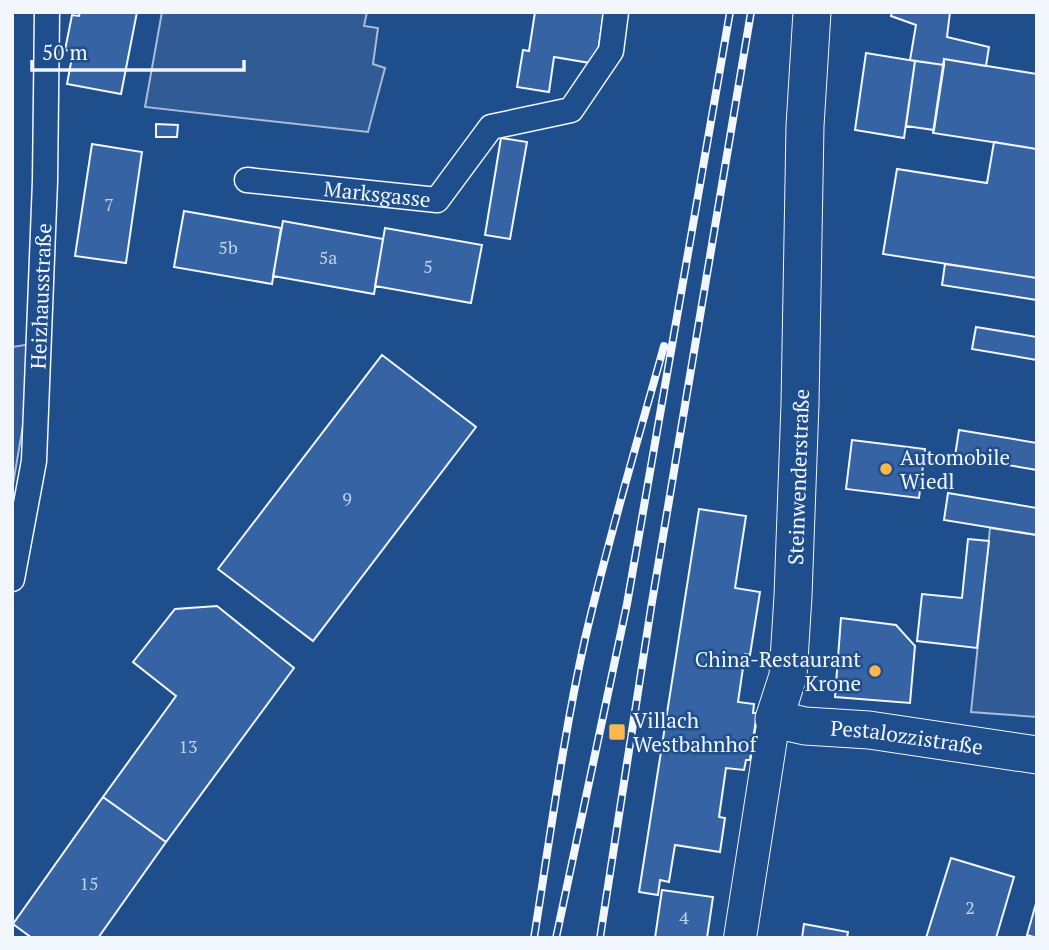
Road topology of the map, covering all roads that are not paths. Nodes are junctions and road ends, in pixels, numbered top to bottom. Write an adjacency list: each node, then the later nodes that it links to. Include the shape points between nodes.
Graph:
1 (47, 12): 5 (street, Heizhausstraße, via 46,181 34,461)
2 (616, 12): 4 (street, Marksgasse, via 611,51 572,110 492,127 437,200)
3 (812, 12): 6 (main road, Steinwenderstraße, via 793,596 788,676)
4 (247, 180)
5 (12, 579)
6 (774, 719): 7 (main road, Pestalozzistraße); 8 (street, Steinwenderstraße)
7 (1037, 755)
8 (740, 938)

